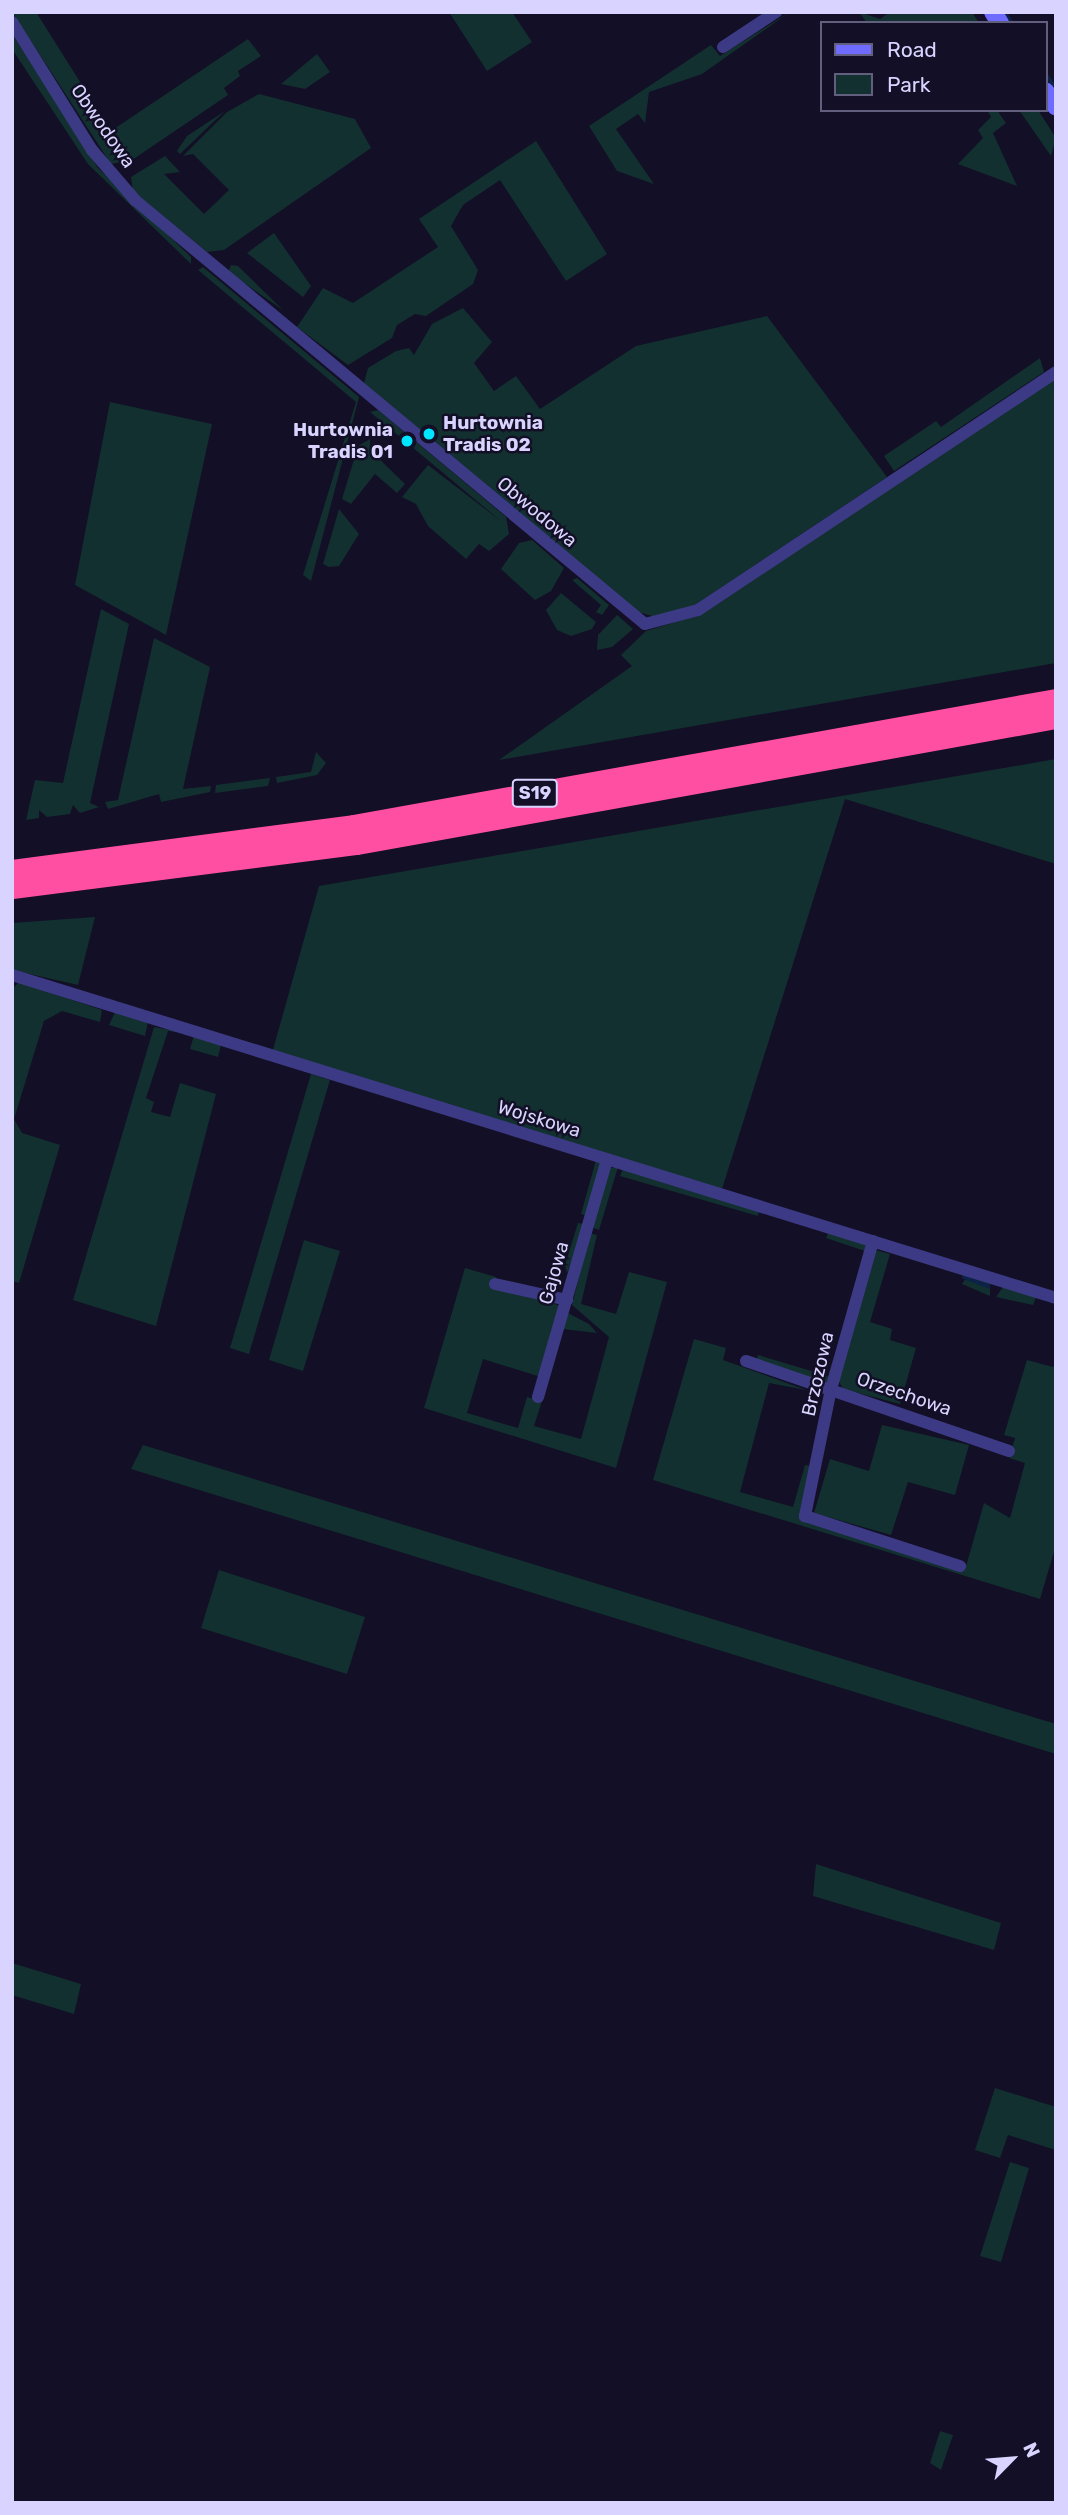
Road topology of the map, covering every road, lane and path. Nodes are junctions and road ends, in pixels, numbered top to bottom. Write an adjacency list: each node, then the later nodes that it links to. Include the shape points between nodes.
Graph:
1 (776, 12): 3 (street)
2 (12, 22): 4 (street, Obwodowa, via 92,150 135,200 645,624 698,610)
3 (723, 47)
4 (1056, 372)
5 (1056, 699): 7 (highway, S19, via 353,825)
6 (1056, 718): 8 (highway, S19, via 357,844)
7 (12, 870)
8 (12, 888)
9 (12, 975): 10 (street, Wojskowa)
10 (607, 1160): 11 (street, Wojskowa); 14 (street, Gajowa)
11 (873, 1241): 13 (street, Wojskowa); 16 (street, Brzozowa)
12 (495, 1284): 14 (street)
13 (1056, 1298)
14 (567, 1300): 17 (street, Gajowa)
15 (746, 1361): 16 (street, Orzechowa)
16 (831, 1389): 18 (street, Orzechowa); 19 (street, Brzozowa, via 805,1516)
17 (538, 1397)
18 (1009, 1451)
19 (960, 1566)

